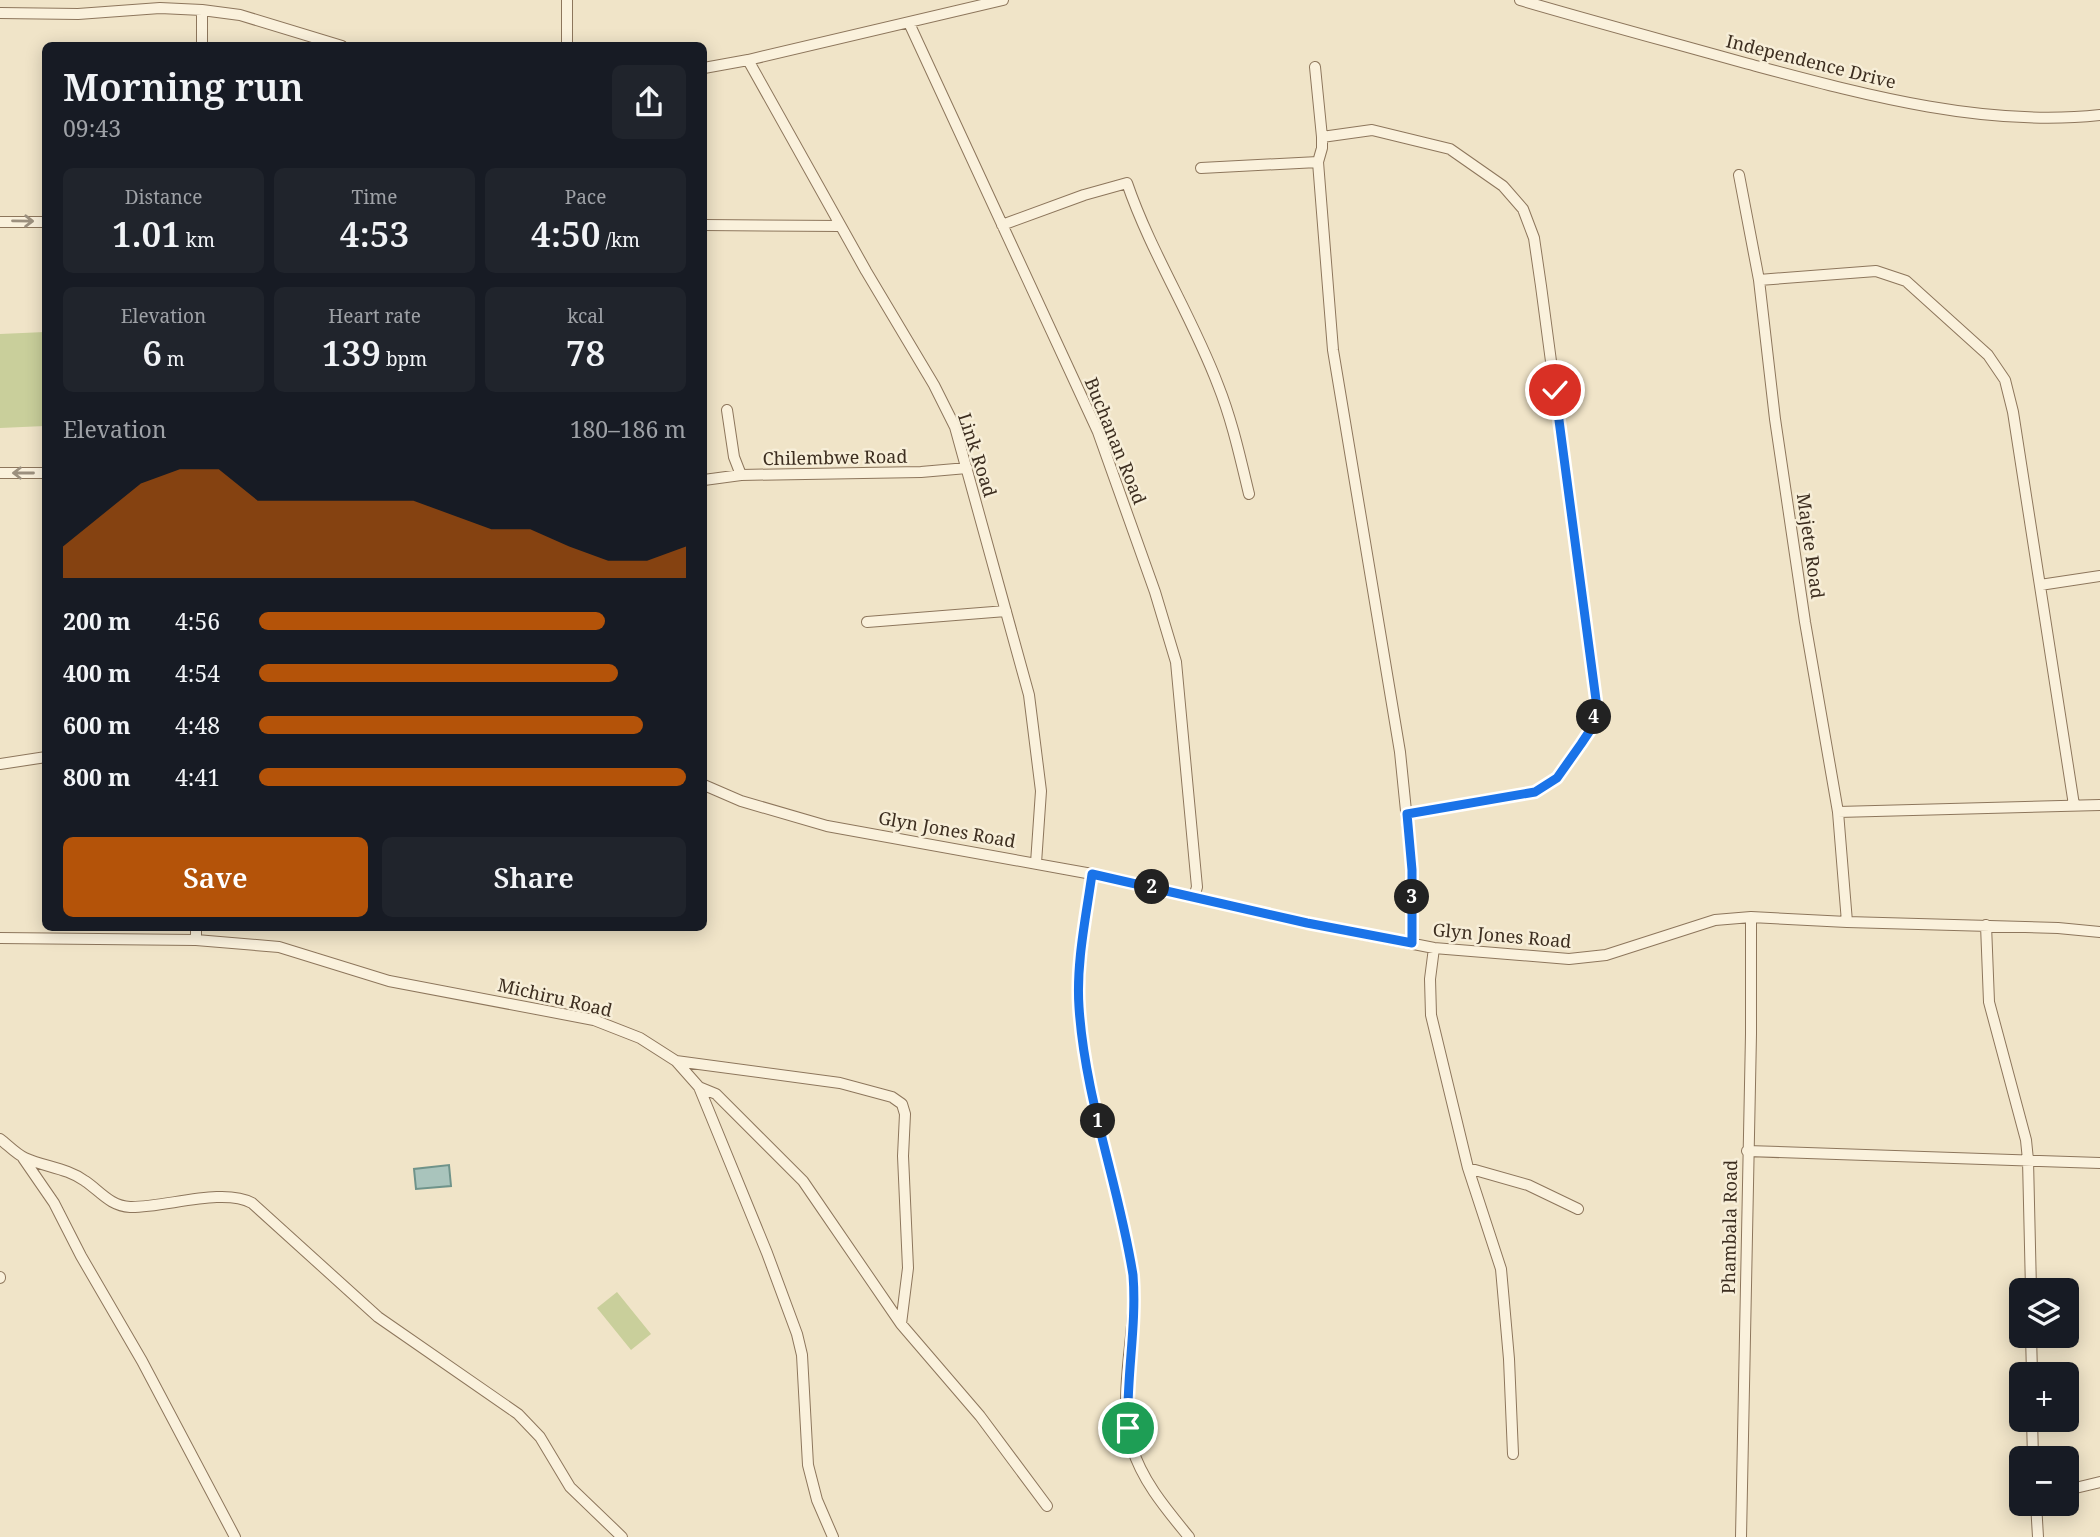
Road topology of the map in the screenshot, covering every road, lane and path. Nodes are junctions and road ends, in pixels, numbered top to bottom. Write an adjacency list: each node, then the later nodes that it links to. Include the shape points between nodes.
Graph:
1 (567, 0): 9 (street)
2 (1003, 0): 6 (street)
3 (1520, 0): 13 (street, Independence Drive, via 1874,95 1994,116)
4 (202, 10): 5 (street); 7 (street); 8 (street, via 240,15)
5 (0, 13)
6 (909, 23): 10 (street); 21 (street, Buchanan Road)
7 (202, 42)
8 (329, 42)
9 (567, 42)
10 (748, 60): 11 (street); 22 (street, Link Road)
11 (707, 67)
12 (1315, 68): 14 (street)
13 (2100, 116)
14 (1322, 138): 15 (street); 41 (street, via 1372,130 1450,149 1503,186 1523,209 1534,238 1596,700 1593,726 1557,778 1535,792)
15 (1318, 162): 16 (street); 41 (street, via 1333,350)
16 (1201, 168)
17 (1739, 175): 23 (street, Majete Road)
18 (0, 222): 19 (street, one-way to 19)
19 (42, 222)
20 (707, 225): 22 (street)
21 (1002, 225): 30 (street, via 1127,183 1218,385); 44 (street, Buchanan Road, via 1098,432 1176,662 1192,818)
22 (840, 226): 25 (street, Link Road, via 934,385 955,427)
23 (1759, 280): 32 (street, via 1876,271 1906,281 1988,355 2005,380 2013,412); 40 (street, Majete Road, via 1805,622)
24 (727, 410): 28 (street)
25 (967, 468): 28 (street, Chilembwe Road); 33 (street, Link Road)
26 (0, 473): 27 (street, one-way to 26)
27 (42, 473)
28 (741, 475): 29 (street, Chilembwe Road)
29 (707, 480)
30 (1250, 494)
31 (2100, 576): 32 (street)
32 (2040, 585): 38 (street)
33 (1006, 611): 34 (street); 42 (street, Link Road, via 1029,695 1037,750 1041,791)
34 (867, 622)
35 (42, 758): 36 (street)
36 (0, 764)
37 (707, 786): 42 (street, Glyn Jones Road, via 827,826)
38 (2074, 805): 39 (street); 40 (street)
39 (2100, 805)
40 (1838, 812): 46 (street, Majete Road)
41 (1407, 814): 52 (street)
42 (1036, 863): 43 (street, Glyn Jones Road)
43 (1092, 874): 44 (street, Glyn Jones Road); 73 (street, via 1079,1004 1092,1097 1133,1275 1128,1428 1138,1462 1158,1498)
44 (1194, 897): 52 (street, Glyn Jones Road)
45 (1751, 917): 46 (street, Glyn Jones Road); 53 (street, Glyn Jones Road, via 1715,920 1606,955 1569,959); 57 (street, Phambala Road)
46 (1847, 922): 47 (street, Glyn Jones Road)
47 (1986, 925): 49 (street, Glyn Jones Road); 59 (street, via 1989,1002)
48 (196, 931): 51 (street)
49 (2100, 932)
50 (0, 938): 51 (street, Michiru Road)
51 (197, 940): 54 (street, Michiru Road, via 288,948 389,981 594,1020 640,1038)
52 (1412, 943): 53 (street, Glyn Jones Road)
53 (1434, 948): 61 (street, via 1431,1015)
54 (676, 1061): 55 (street, Michiru Road); 64 (street, via 840,1083 902,1104 908,1268)
55 (699, 1087): 64 (street, via 716,1094 803,1181); 72 (street, Michiru Road, via 797,1334 808,1465)
56 (0, 1139): 58 (street)
57 (1747, 1151): 59 (street); 74 (street, Phambala Road)
58 (23, 1158): 70 (street, via 54,1203); 71 (street, via 68,1171 121,1206 223,1197 252,1203 378,1317 518,1414 540,1437 570,1487)
59 (2028, 1160): 60 (street); 63 (street)
60 (2100, 1163)
61 (1468, 1168): 62 (street, via 1528,1185); 65 (street, via 1501,1269)
62 (1578, 1209)
63 (2031, 1278)
64 (901, 1324): 68 (street, via 980,1416)
65 (1513, 1454)
66 (2100, 1482): 67 (street)
67 (2079, 1487)
68 (1047, 1506)
69 (2036, 1516): 75 (street)
70 (236, 1537)
71 (622, 1537)
72 (833, 1537)
73 (1189, 1537)
74 (1741, 1537)
75 (2038, 1537)

